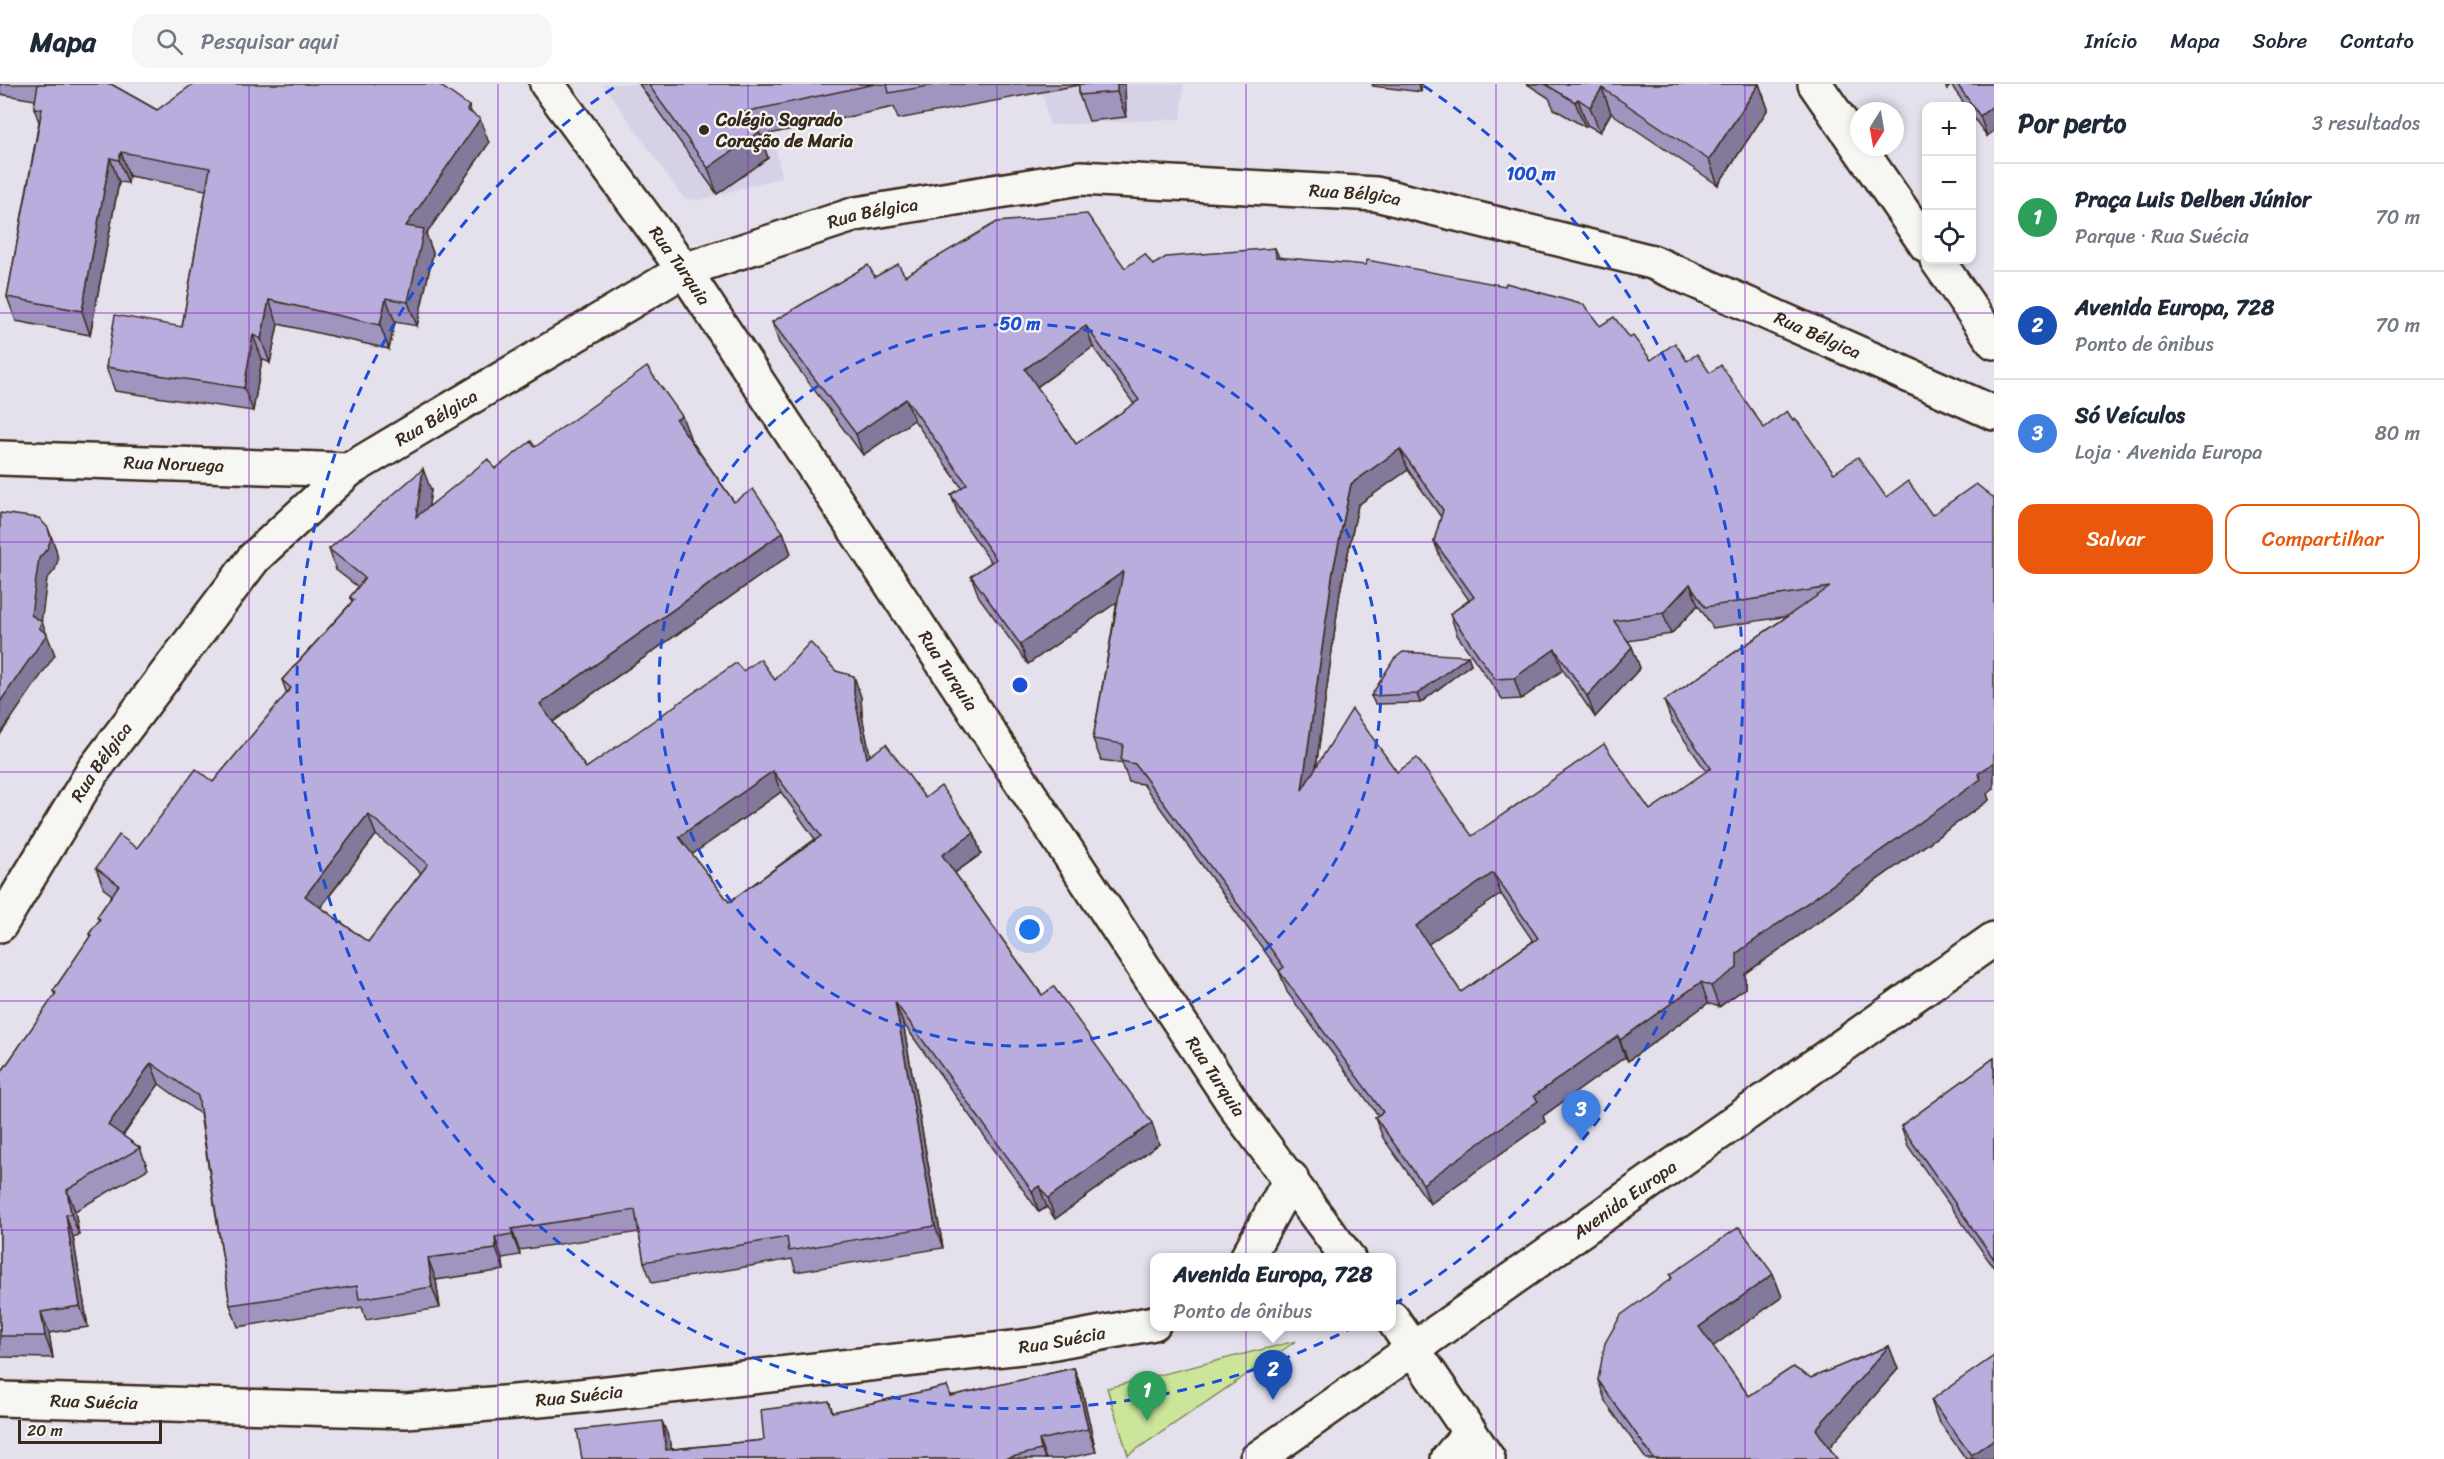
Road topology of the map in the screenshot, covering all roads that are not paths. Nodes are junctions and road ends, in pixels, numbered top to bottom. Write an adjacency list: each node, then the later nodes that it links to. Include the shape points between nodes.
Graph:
1 (548, 84): 5 (street, Rua Turquia)
2 (1815, 84): 3 (street)
3 (1922, 239)
4 (1940, 264): 6 (street)
5 (684, 270): 7 (street, Rua Bélgica, via 855,214 1080,178 1376,194 1652,262); 9 (street, Rua Bélgica); 12 (street, Rua Turquia, via 1239,1112)
6 (1994, 342)
7 (1994, 413)
8 (0, 458): 9 (street, Rua Noruega)
9 (349, 470): 10 (street, Rua Bélgica, via 254,558 93,771)
10 (0, 925)
11 (1994, 939): 17 (street, Avenida Europa, via 1476,1306)
12 (1291, 1178): 13 (street); 14 (street, Rua Turquia)
13 (1249, 1253)
14 (1345, 1253)
15 (1150, 1324): 18 (street, Rua Suécia, via 1039,1345 406,1411)
16 (1396, 1324): 17 (street)
17 (1412, 1347): 19 (street); 20 (street, Avenida Europa)
18 (0, 1399)
19 (1470, 1432): 21 (street); 22 (street)
20 (1257, 1459)
21 (1448, 1459)
22 (1488, 1459)

